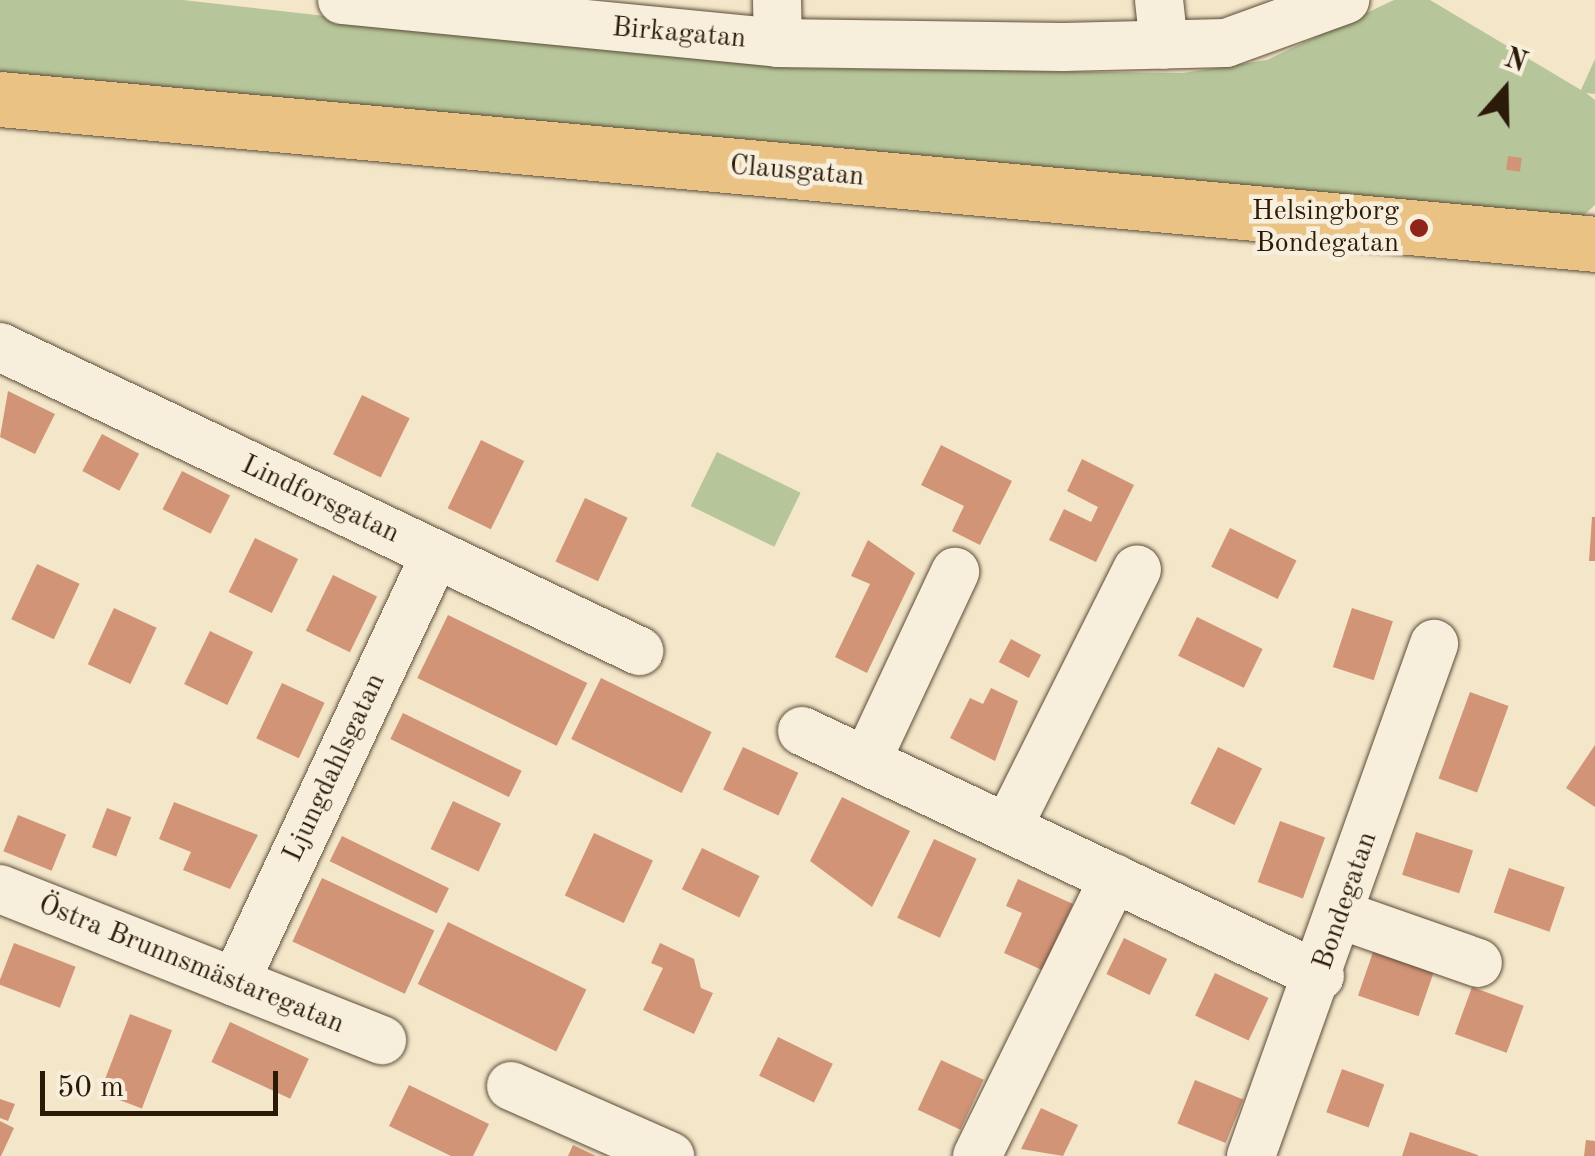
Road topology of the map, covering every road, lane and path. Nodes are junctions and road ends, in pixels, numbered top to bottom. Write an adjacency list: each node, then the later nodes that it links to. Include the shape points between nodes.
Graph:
1 (342, 0): 3 (street, Birkagatan)
2 (1345, 0): 4 (street, Birkagatan, via 1260,35)
3 (777, 22): 4 (street, Birkagatan)
4 (1162, 23)
5 (0, 99): 6 (main road, Clausgatan)
6 (1595, 244)
7 (0, 347): 8 (street, Lindforsgatan)
8 (435, 554): 12 (street, Lindforsgatan); 21 (street, Ljungdahlsgatan)
9 (1137, 570): 15 (street)
10 (955, 572): 14 (street)
11 (1434, 644): 18 (street, Bondegatan)
12 (639, 651)
13 (802, 731): 14 (street)
14 (867, 760): 15 (street)
15 (1008, 827): 16 (street)
16 (1114, 878): 20 (street); 25 (street)
17 (0, 889): 21 (street, Östra Brunnsmästaregatan)
18 (1341, 915): 19 (street); 20 (street, Bondegatan)
19 (1478, 962)
20 (1320, 976): 26 (street, Bondegatan)
21 (235, 982): 22 (street, Östra Brunnsmästaregatan)
22 (382, 1040)
23 (511, 1086): 24 (street)
24 (670, 1156)
25 (978, 1156)
26 (1250, 1156)

